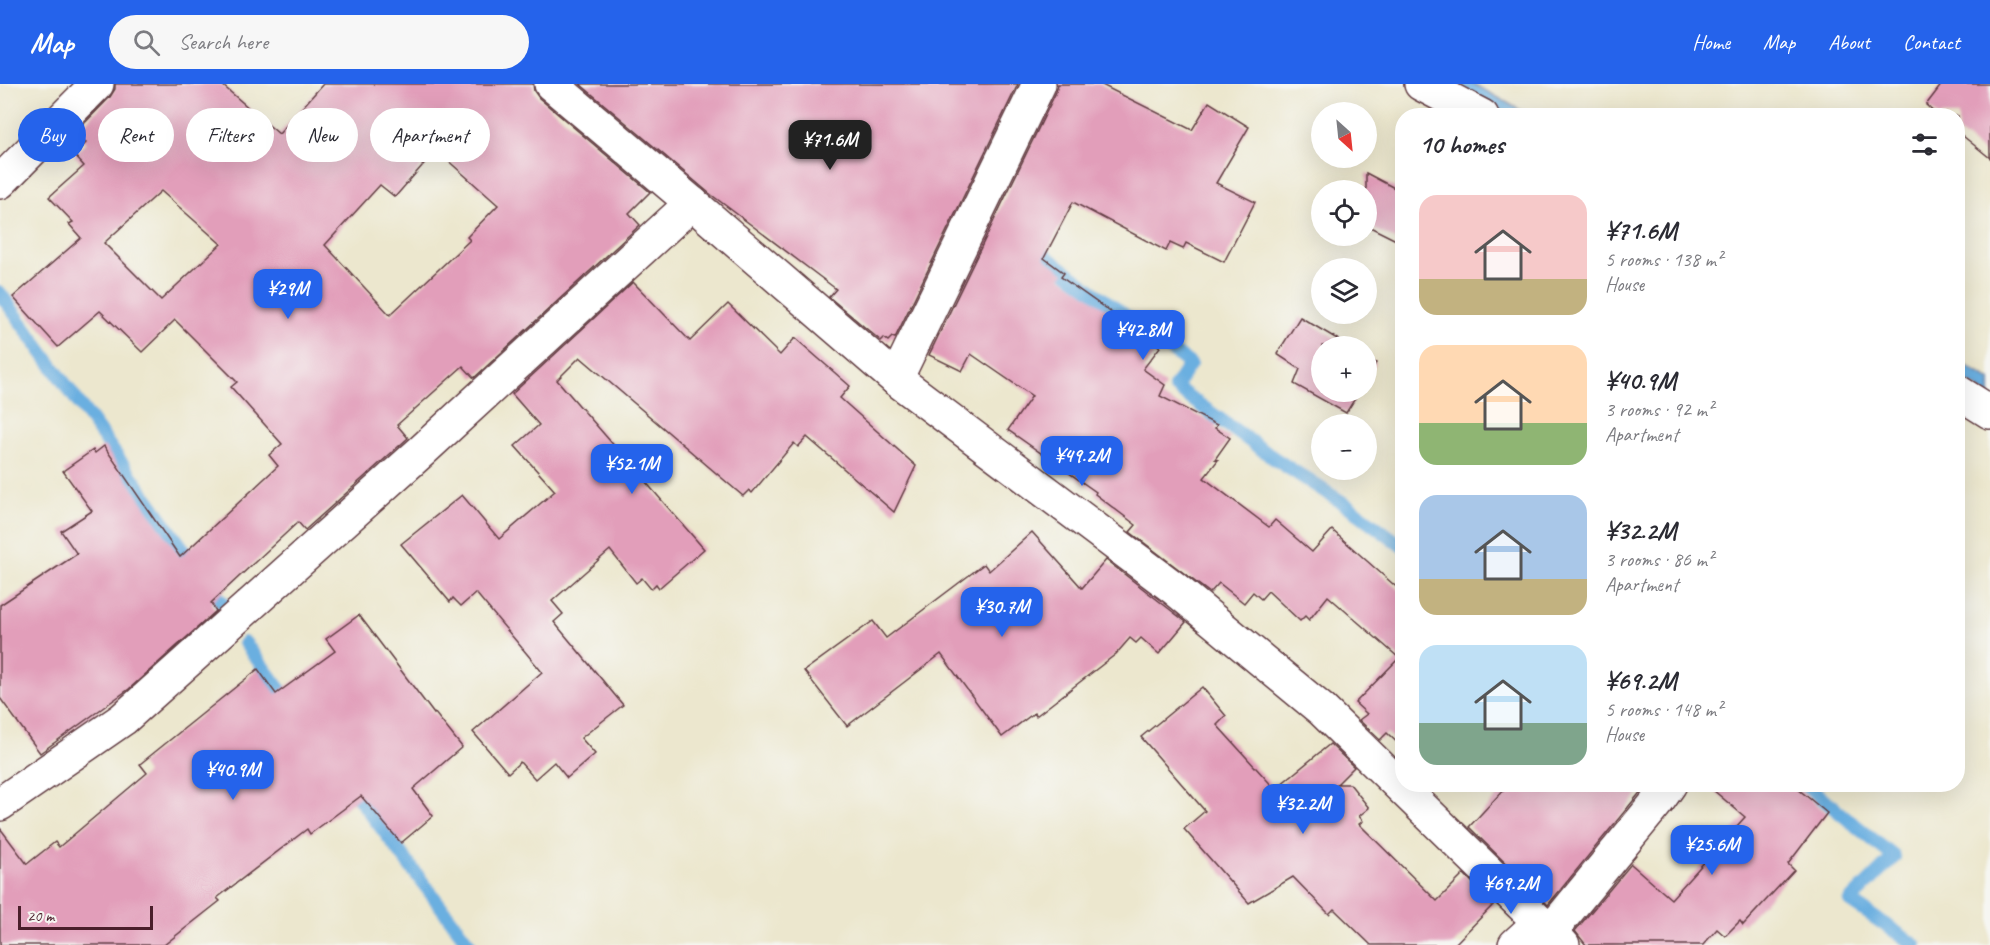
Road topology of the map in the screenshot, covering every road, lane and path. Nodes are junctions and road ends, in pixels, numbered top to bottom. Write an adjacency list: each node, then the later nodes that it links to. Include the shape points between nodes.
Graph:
1 (97, 84): 6 (street)
2 (551, 84): 7 (street)
3 (1039, 84): 8 (street)
4 (1421, 84): 5 (street)
5 (1467, 108)
6 (0, 182)
7 (692, 203): 8 (street); 14 (street, via 123,718)
8 (896, 379): 11 (street, via 1174,588 1322,710)
9 (1965, 396): 10 (street)
10 (1990, 412)
11 (1395, 781)
12 (1406, 792): 15 (street)
13 (1664, 792): 15 (street)
14 (0, 804)
15 (1551, 933): 16 (street)
16 (1515, 945)

